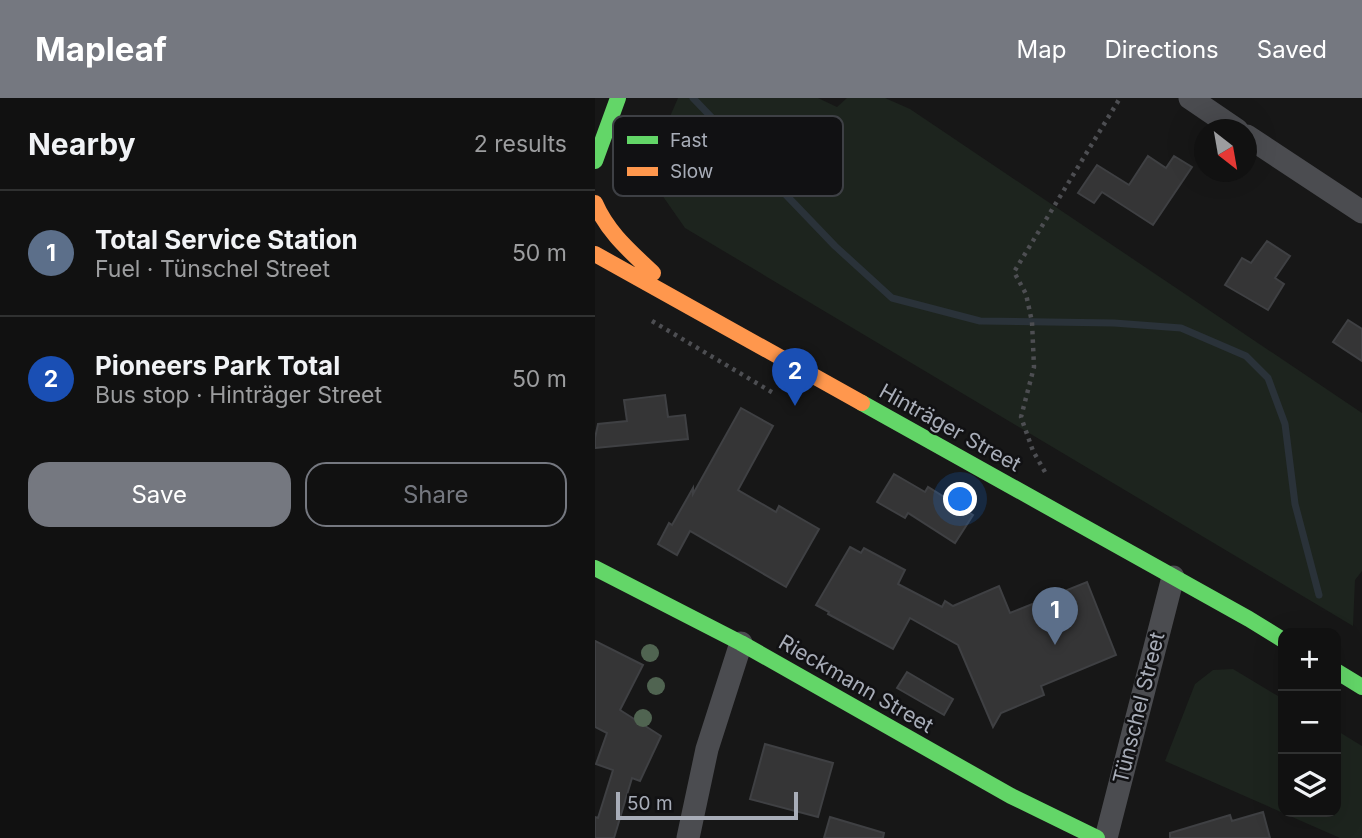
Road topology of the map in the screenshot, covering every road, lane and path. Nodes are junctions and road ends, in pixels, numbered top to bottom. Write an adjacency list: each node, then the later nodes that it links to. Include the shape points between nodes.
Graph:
1 (610, 98): 6 (street)
2 (618, 98): 8 (street)
3 (1120, 98): 15 (path, via 1014,272 1026,294 1032,322 1034,367 1021,417)
4 (1190, 98): 5 (street)
5 (1221, 119)
6 (595, 125)
7 (1257, 142): 10 (street)
8 (595, 161)
9 (595, 203): 12 (street, via 621,242)
10 (1362, 212)
11 (595, 254): 12 (street, Hinträger Street)
12 (675, 297): 17 (street, Hinträger Street)
13 (643, 316): 14 (path)
14 (775, 394)
15 (1046, 474)
16 (595, 568): 19 (street, Rieckmann Street)
17 (1173, 577): 18 (street, Hinträger Street); 24 (street, Tünschel Street)
18 (1278, 637)
19 (741, 643): 22 (street, via 707,749); 23 (street, Rieckmann Street, via 1011,796)
20 (1341, 674): 21 (street)
21 (1362, 687)
22 (688, 838)
23 (1097, 838)
24 (1106, 838)

